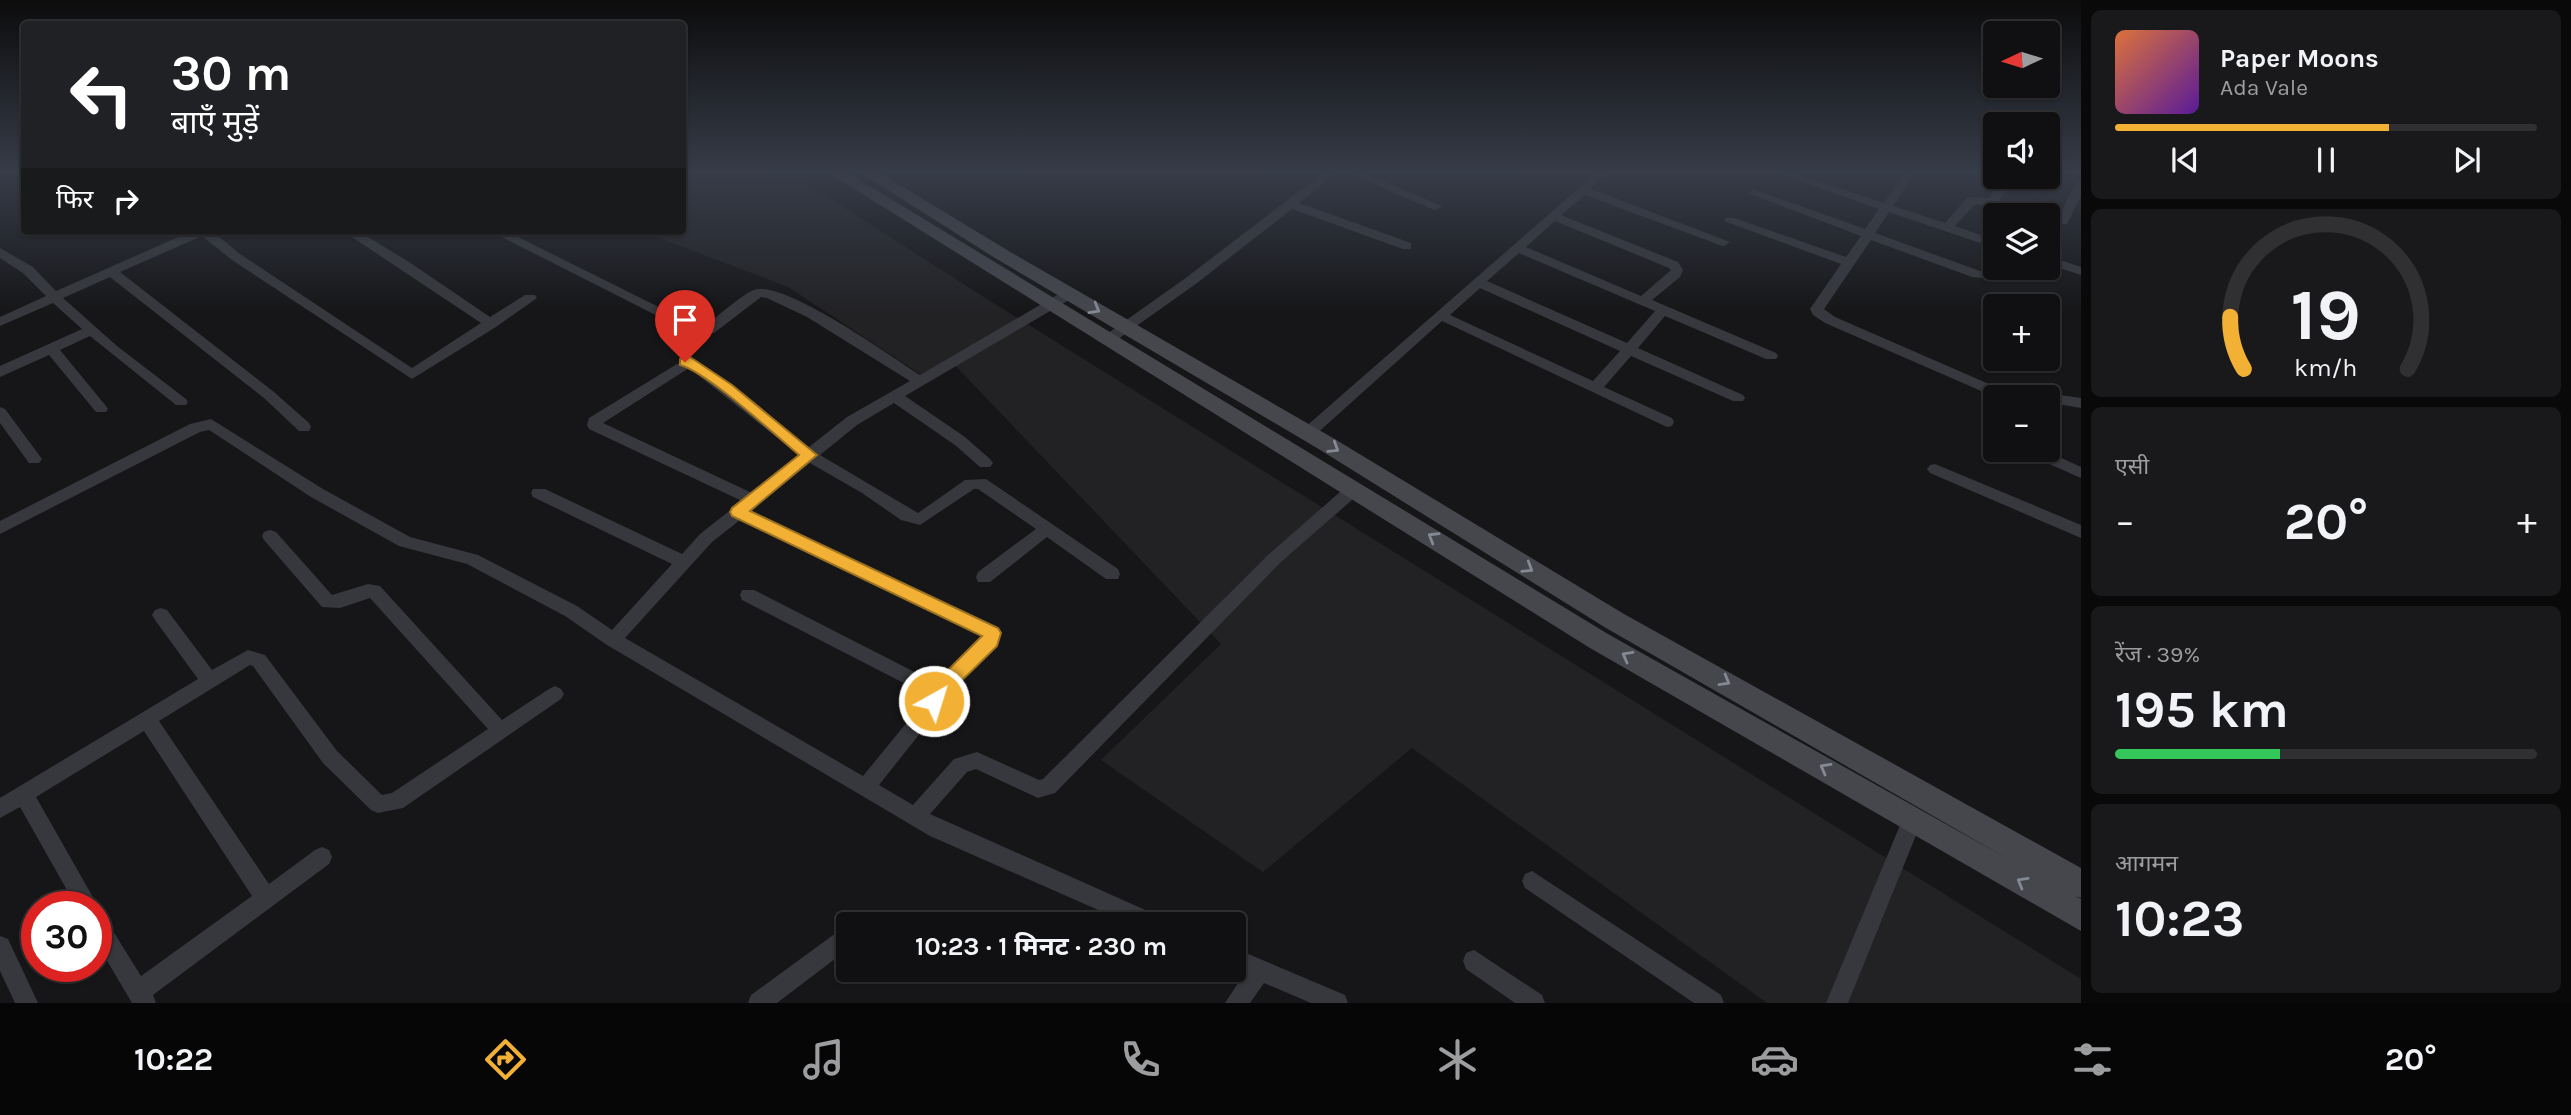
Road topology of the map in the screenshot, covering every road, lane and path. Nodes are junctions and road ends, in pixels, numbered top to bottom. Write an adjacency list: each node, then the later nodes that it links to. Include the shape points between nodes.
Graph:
1 (920, 220): 32 (main road)
2 (940, 220): 32 (main road)
3 (1270, 220): 39 (street)
4 (1334, 220): 21 (street)
5 (1548, 220): 22 (street)
6 (1561, 220): 33 (street, via 1674,265 1675,274)
7 (1664, 220): 20 (street)
8 (1828, 220): 14 (street)
9 (1876, 220): 14 (street)
10 (1920, 220): 13 (street)
11 (1953, 220): 13 (street)
12 (1730, 221): 24 (street)
13 (1945, 229): 19 (street)
14 (1867, 234): 24 (street); 28 (street)
15 (194, 235): 26 (street)
16 (208, 235): 37 (street, via 412,374)
17 (356, 235): 37 (street)
18 (504, 235): 44 (street, via 697,332 709,330 758,293 768,292 818,317)
19 (1983, 240)
20 (1724, 242)
21 (1407, 246)
22 (1517, 248): 29 (street); 33 (street)
23 (0, 252): 30 (street, via 28,270)
24 (1848, 262): 45 (street, via 1817,309 1822,317)
25 (2060, 264): 27 (street)
26 (111, 271): 30 (street); 55 (street)
27 (2081, 271)
28 (1983, 276)
29 (1478, 282): 35 (street); 41 (street)
30 (54, 297): 36 (street); 38 (street)
31 (530, 298): 37 (street)
32 (1061, 299): 39 (main road); 44 (street)
33 (1643, 301): 34 (street)
34 (1664, 310): 41 (street); 42 (street)
35 (1440, 315): 46 (street); 56 (street)
36 (0, 323)
37 (491, 324)
38 (90, 331): 40 (street); 50 (street)
39 (1117, 333): 56 (main road); 63 (main road)
40 (51, 349): 43 (street); 52 (street)
41 (1629, 350): 46 (street); 48 (street)
42 (1771, 356)
43 (0, 372)
44 (920, 381): 47 (street)
45 (1983, 387)
46 (1595, 388): 54 (street)
47 (895, 396): 57 (street, via 852,421); 60 (street)
48 (1738, 398)
49 (2060, 398): 51 (street)
50 (181, 402)
51 (2081, 403)
52 (101, 409)
53 (0, 412): 58 (street)
54 (1667, 422)
55 (304, 427)
56 (1308, 433): 89 (main road, one-way to 89, via 1615,621)
57 (809, 455): 65 (street); 65 (street, via 690,361 594,422); 68 (street, via 914,520 970,484 981,483)
58 (34, 459)
59 (2058, 462): 62 (street)
60 (985, 463)
61 (1935, 468): 69 (street)
62 (2081, 472)
63 (1354, 489): 85 (street, via 1255,577 1048,787 1038,789 969,760); 86 (main road, one-way to 63, via 1599,641)
64 (539, 493): 71 (street)
65 (754, 500): 66 (street)
66 (738, 512): 71 (street); 79 (street, via 992,633 990,641)
67 (0, 528): 76 (street, via 211,424 308,488 405,542 472,559 571,611)
68 (1046, 529): 72 (street); 73 (street)
69 (2081, 532)
70 (270, 536): 81 (street, via 328,601 338,603 374,591)
71 (684, 562): 76 (street)
72 (1112, 574)
73 (984, 577)
74 (748, 595): 79 (street)
75 (160, 615): 77 (street)
76 (613, 639): 82 (street)
77 (209, 680): 80 (street); 81 (street, via 248,657 259,660 330,757 379,804 397,802)
78 (555, 694): 81 (street)
79 (936, 695): 82 (street)
80 (146, 719): 83 (street); 91 (street)
81 (501, 731)
82 (866, 787): 85 (street)
83 (24, 795): 84 (street); 90 (street)
84 (0, 809)
85 (916, 816): 92 (street)
86 (1913, 818): 93 (main road, one-way to 86); 107 (street)
87 (322, 857): 91 (street)
88 (1532, 881): 106 (street)
89 (2081, 884)
90 (78, 891)
91 (266, 898): 100 (street)
92 (1127, 912)
93 (2081, 916)
94 (836, 944): 102 (street)
95 (112, 949): 100 (street)
96 (1474, 961): 105 (street)
97 (3, 962): 101 (street)
98 (1246, 964): 99 (street)
99 (1260, 970): 103 (street); 104 (street)
100 (141, 998)
101 (27, 1003)
102 (759, 1003)
103 (1236, 1003)
104 (1338, 1003)
105 (1534, 1003)
106 (1713, 1003)
107 (1837, 1003)

